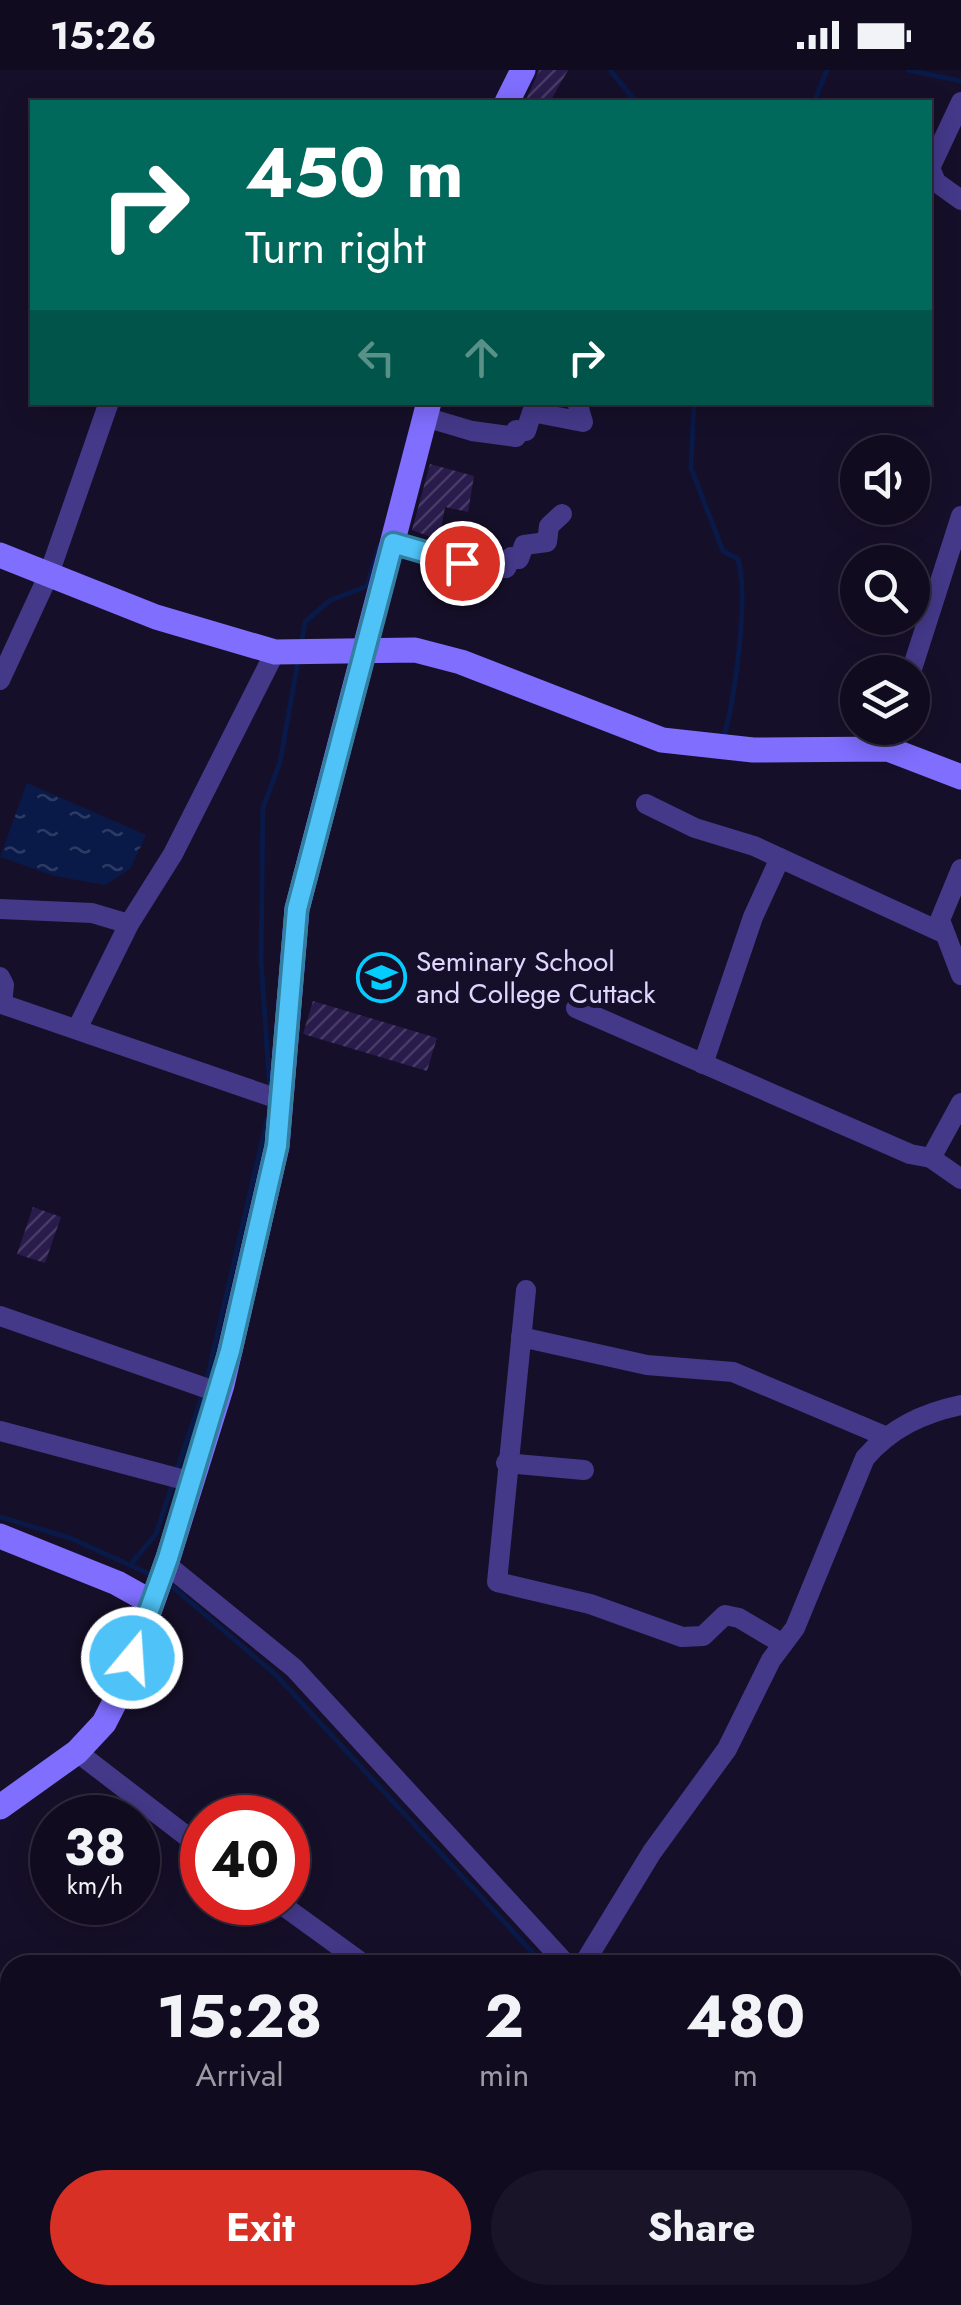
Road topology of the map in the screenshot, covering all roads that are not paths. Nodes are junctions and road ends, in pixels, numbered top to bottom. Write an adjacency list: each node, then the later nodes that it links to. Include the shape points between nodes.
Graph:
1 (522, 70): 2 (street)
2 (509, 100)
3 (961, 102): 4 (street)
4 (932, 164)
5 (932, 173): 6 (street)
6 (961, 200)
7 (108, 405): 14 (street)
8 (578, 405): 9 (street, via 583,422 532,412 516,438 472,432)
9 (427, 410): 12 (street)
10 (562, 514): 12 (street, via 547,542 524,545 520,559 511,557 506,568 426,556)
11 (961, 516): 17 (street)
12 (393, 543): 15 (street)
13 (0, 555): 14 (street)
14 (48, 574): 16 (street, via 156,617); 18 (street)
15 (364, 651): 16 (street); 19 (street, via 415,650 461,662 662,740 753,750); 33 (street, via 297,909)
16 (289, 653): 26 (street)
17 (916, 655)
18 (0, 680)
19 (840, 742)
20 (904, 745): 21 (street)
21 (961, 777)
22 (646, 804): 23 (street)
23 (780, 858): 27 (street); 32 (street)
24 (961, 869): 27 (street)
25 (0, 910): 26 (street, via 92,912)
26 (130, 924): 31 (street)
27 (941, 932): 28 (street)
28 (961, 975)
29 (0, 977): 31 (street, via 2,1004)
30 (576, 1008): 32 (street)
31 (76, 1029): 33 (street)
32 (703, 1064): 35 (street)
33 (281, 1100): 40 (street, via 277,1146)
34 (961, 1103): 35 (street)
35 (931, 1158): 36 (street)
36 (961, 1179)
37 (526, 1290): 39 (street)
38 (0, 1316): 40 (street)
39 (520, 1337): 43 (street, via 647,1365 733,1372); 44 (street)
40 (220, 1393): 46 (street)
41 (961, 1405): 43 (street, via 916,1418)
42 (0, 1430): 46 (street)
43 (887, 1436): 50 (street, via 866,1458 812,1594)
44 (506, 1464): 45 (street); 50 (street, via 497,1582 590,1604 682,1637 703,1636 725,1615 739,1618)
45 (584, 1470)
46 (192, 1482): 48 (street)
47 (0, 1536): 49 (street)
48 (165, 1568): 49 (street); 56 (street, via 294,1668)
49 (151, 1601): 51 (street, via 123,1686 104,1723)
50 (783, 1644): 57 (street, via 727,1749 635,1877)
51 (77, 1752): 52 (street); 53 (street)
52 (0, 1807)
53 (180, 1831)
54 (310, 1925): 55 (street)
55 (351, 1955)
56 (558, 1955)
57 (590, 1955)

